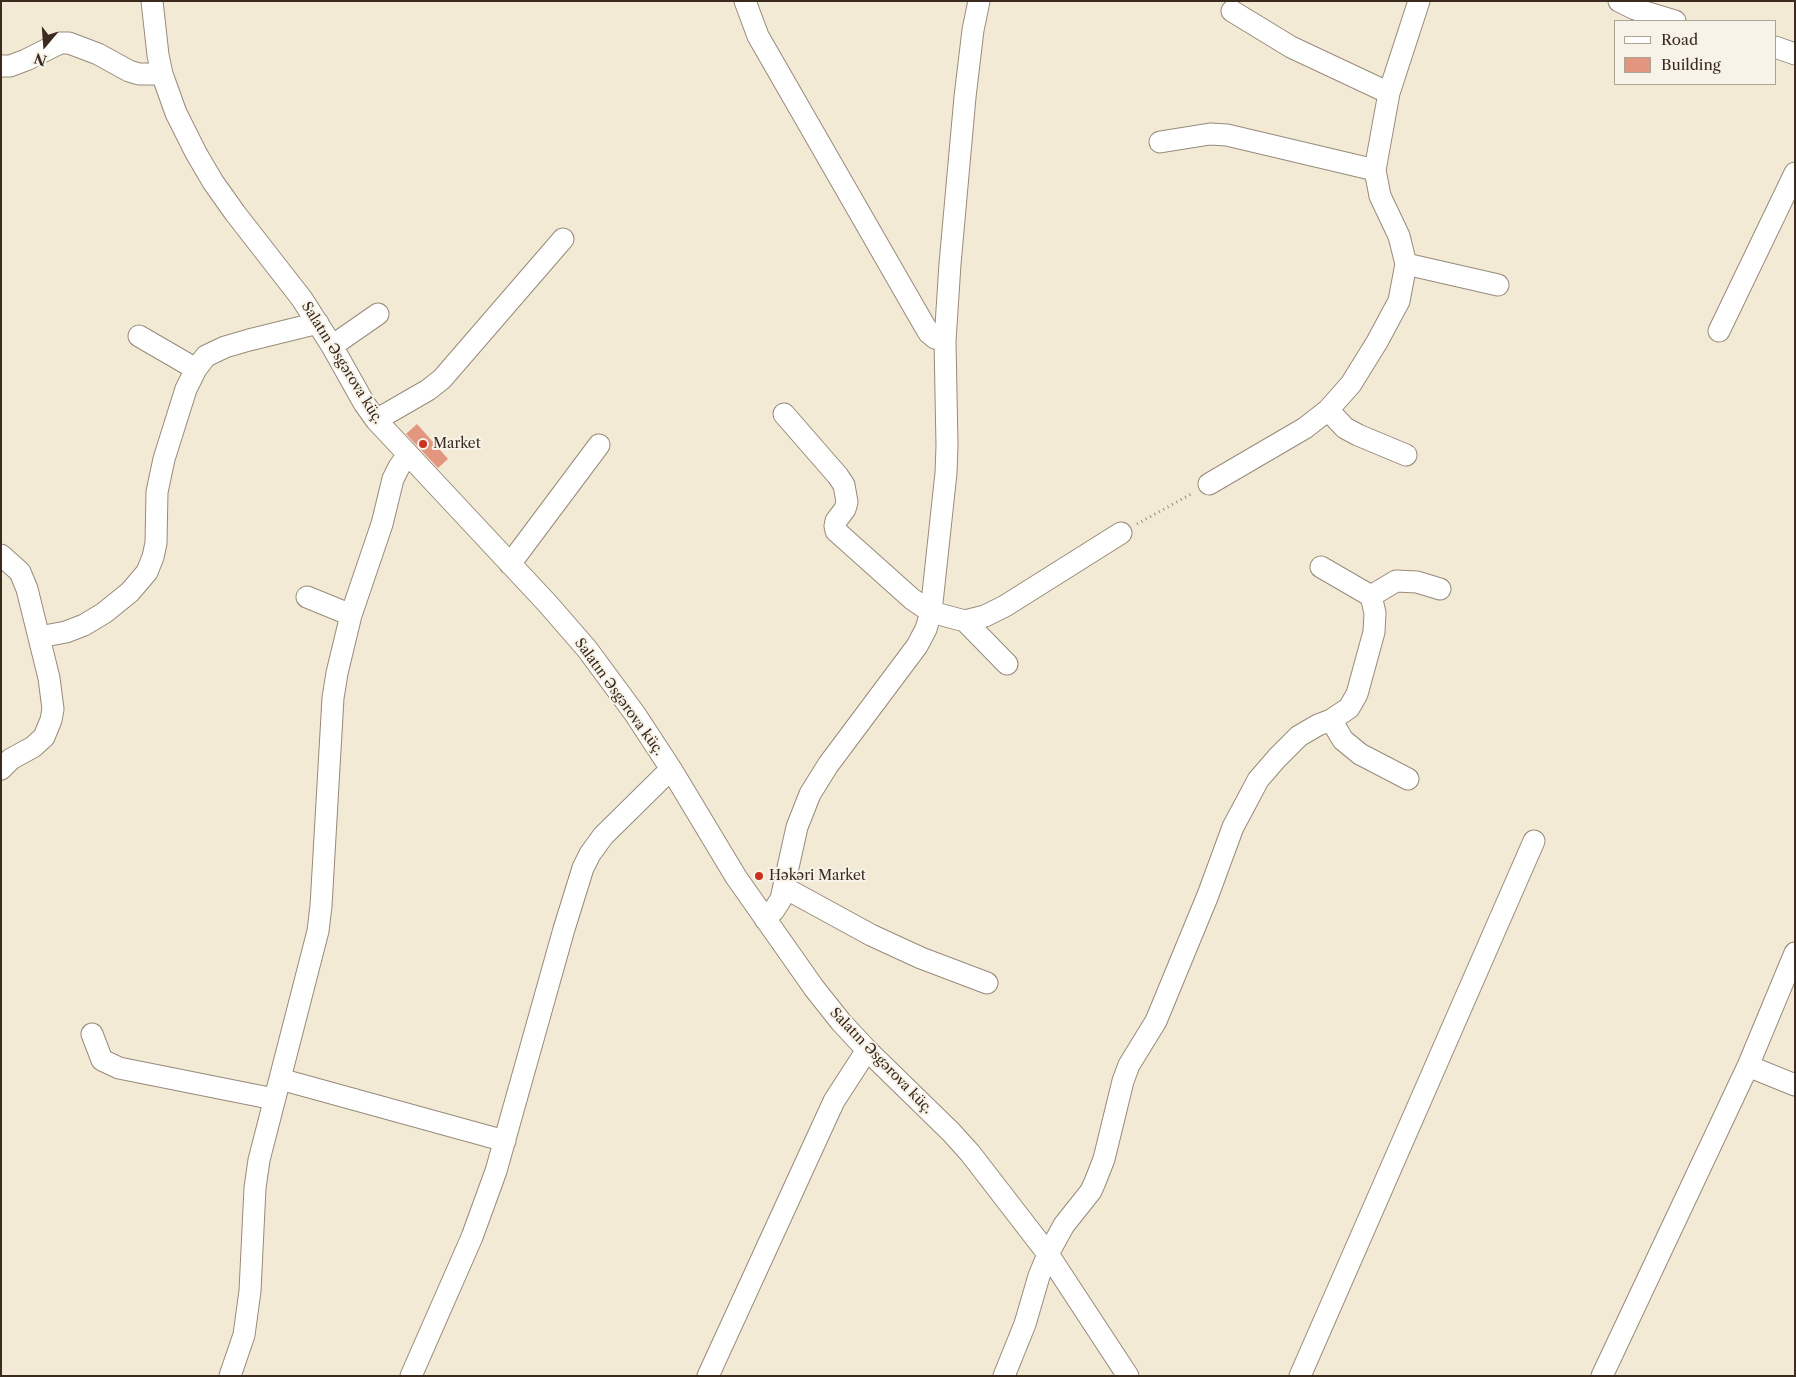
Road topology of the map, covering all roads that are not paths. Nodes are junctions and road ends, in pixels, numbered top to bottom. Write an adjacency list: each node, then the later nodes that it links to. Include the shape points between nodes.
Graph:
1 (152, 1): 11 (street, Salatın Əsgərova küç.)
2 (745, 1): 23 (street, via 758,36 923,323 935,338)
3 (979, 1): 23 (street, via 960,150)
4 (1419, 1): 12 (street)
5 (1619, 1): 7 (street)
6 (1232, 10): 12 (street, via 1291,47)
7 (1672, 20)
8 (1776, 47): 9 (street)
9 (1795, 54)
10 (1, 66): 11 (street, via 26,60 60,43 69,43 129,71)
11 (162, 74): 20 (street, Salatın Əsgərova küç., via 176,113 213,182)
12 (1389, 93): 14 (street)
13 (1160, 142): 14 (street, via 1210,134 1227,135)
14 (1375, 170): 17 (street, via 1380,196 1398,236)
15 (1795, 173): 21 (street)
16 (563, 239): 28 (street, via 442,379)
17 (1406, 264): 18 (street); 26 (street, via 1398,301 1377,342 1350,384)
18 (1498, 285)
19 (378, 314): 24 (street)
20 (318, 323): 24 (street, Salatın Əsgərova küç.); 25 (street, via 224,348 206,356)
21 (1720, 330)
22 (139, 336): 25 (street)
23 (945, 341): 40 (street, via 946,473)
24 (332, 346): 28 (street, Salatın Əsgərova küç.)
25 (196, 369): 43 (street, via 186,389 164,459 157,492 156,543 147,572 130,592 104,613 66,632)
26 (1328, 410): 30 (street, via 1345,428); 32 (street, via 1305,428)
27 (784, 414): 40 (street, via 844,485 845,509 836,521 836,531)
28 (376, 420): 31 (street, Salatın Əsgərova küç.)
29 (599, 445): 35 (street)
30 (1406, 455)
31 (408, 456): 35 (street, Salatın Əsgərova küç.); 41 (street, via 393,478 382,524)
32 (1209, 484)
33 (1121, 533): 42 (street, via 1005,606)
34 (1, 555): 43 (street, via 20,572)
35 (510, 564): 47 (street, Salatın Əsgərova küç., via 587,649)
36 (1321, 567): 38 (street)
37 (1440, 589): 38 (street, via 1417,582 1396,581)
38 (1371, 596): 45 (street, via 1375,613 1374,632 1357,694 1349,708)
39 (307, 597): 41 (street)
40 (931, 612): 42 (street); 50 (street, via 917,646 810,794 797,827)
41 (351, 615): 57 (street, via 333,698 318,931)
42 (965, 621): 44 (street)
43 (40, 637): 46 (street, via 53,709 51,720 44,737 33,748)
44 (1006, 664)
45 (1331, 720): 48 (street, via 1343,740 1360,754); 61 (street, via 1300,736 1258,780 1233,828 1156,1021 1128,1065 1095,1182)
46 (4, 760)
47 (671, 769): 51 (street, Salatın Əsgərova küç.); 60 (street, via 603,836 583,868)
48 (1408, 779)
49 (1534, 841): 67 (street)
50 (784, 888): 51 (street, via 781,899); 53 (street, via 871,935)
51 (765, 919): 55 (street, Salatın Əsgərova küç., via 814,988)
52 (1795, 953): 56 (street)
53 (988, 983)
54 (92, 1034): 59 (street, via 102,1060 119,1068)
55 (867, 1050): 61 (street, Salatın Əsgərova küç., via 970,1153); 64 (street, via 834,1101)
56 (1748, 1066): 58 (street); 68 (street)
57 (280, 1079): 59 (street); 60 (street)
58 (1795, 1085)
59 (274, 1099): 62 (street, via 255,1188 250,1291 244,1335)
60 (505, 1141): 63 (street, via 472,1236)
61 (1048, 1254): 65 (street); 66 (street, Salatın Əsgərova küç.)
62 (230, 1376)
63 (411, 1376)
64 (708, 1376)
65 (1004, 1376)
66 (1128, 1376)
67 (1300, 1376)
68 (1602, 1376)

